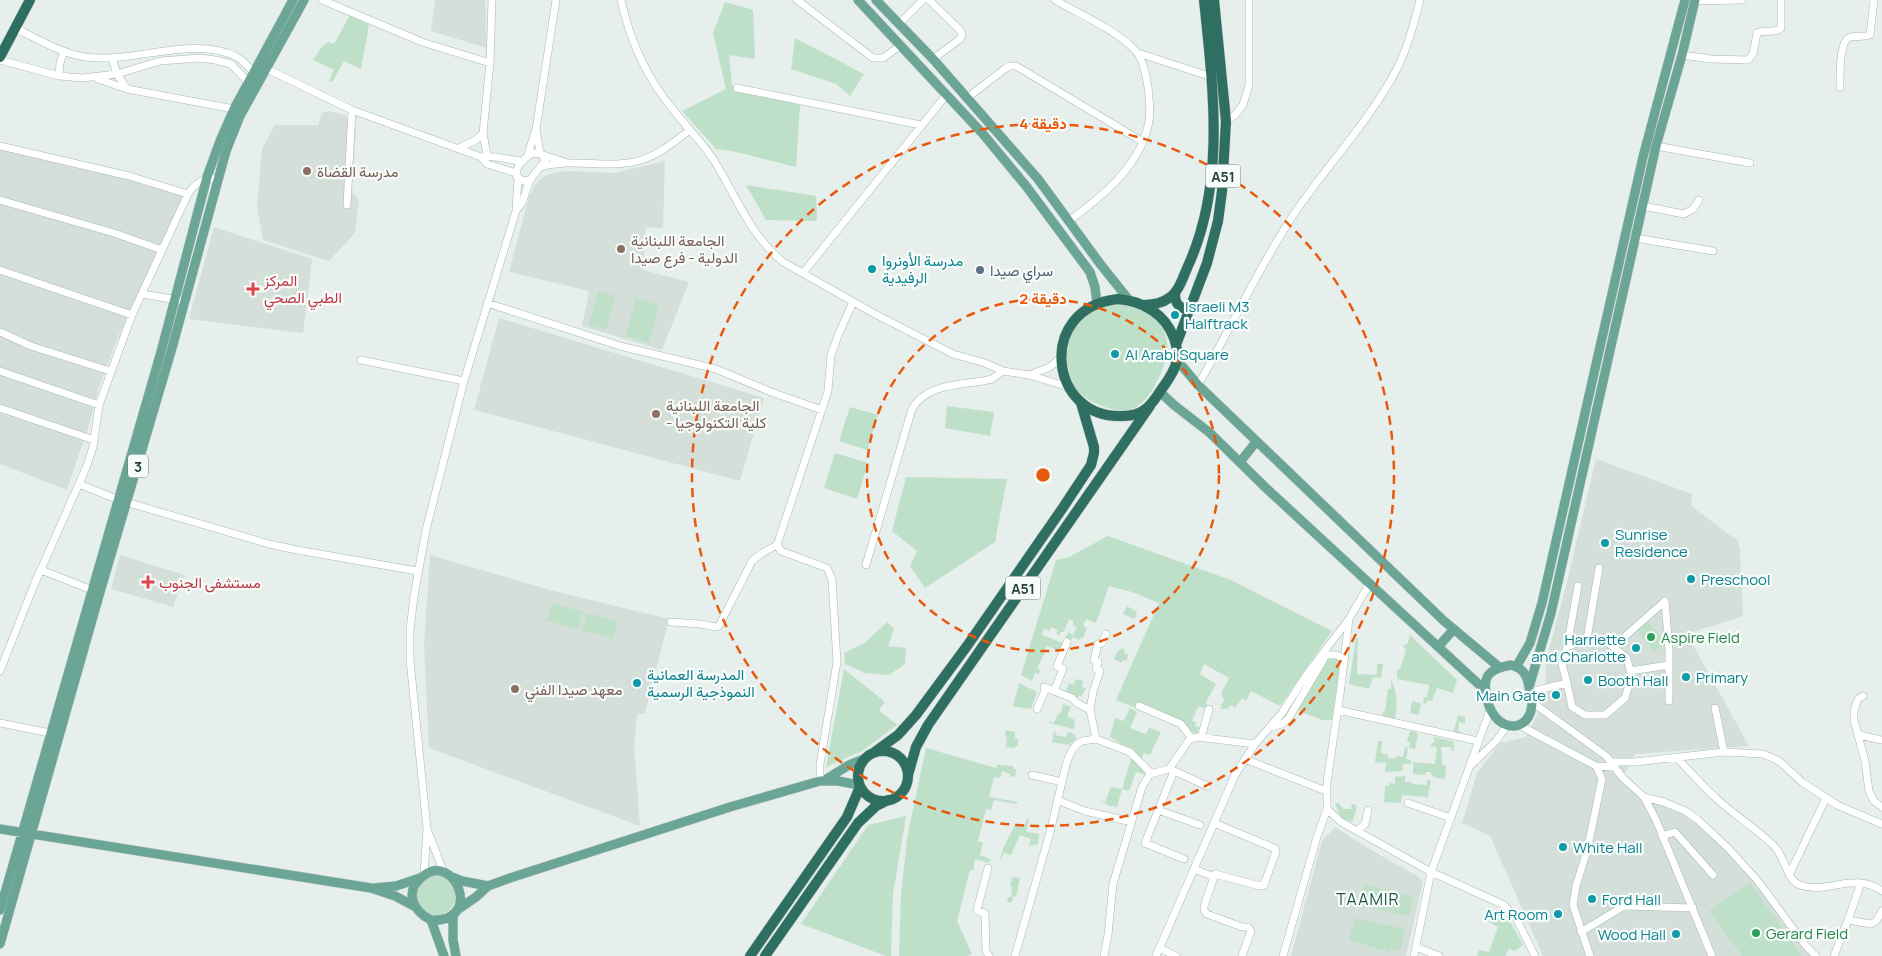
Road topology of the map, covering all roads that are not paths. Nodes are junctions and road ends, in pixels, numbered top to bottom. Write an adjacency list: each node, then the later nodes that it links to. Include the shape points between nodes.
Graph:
1 (30, 0): 24 (highway)
2 (293, 0): 34 (main road, 3)
3 (304, 0): 33 (main road, 3)
4 (322, 0): 32 (street, via 422,42)
5 (492, 0): 32 (street)
6 (556, 0): 49 (street)
7 (621, 0): 50 (street, via 644,65)
8 (797, 0): 25 (street, via 873,58 883,58)
9 (858, 0): 25 (main road)
10 (876, 0): 23 (main road)
11 (923, 0): 23 (street)
12 (929, 0): 31 (street, via 962,35)
13 (1055, 0): 27 (street, via 1121,38)
14 (1204, 0): 37 (highway, A51)
15 (1214, 0): 47 (highway, A51)
16 (1249, 0): 47 (street, via 1249,85 1243,105)
17 (1420, 0): 105 (street, via 1392,78 1263,263)
18 (1684, 0): 60 (main road)
19 (1695, 0): 20 (street); 28 (main road)
20 (1742, 0)
21 (1781, 0): 28 (street, via 1781,28 1757,33 1753,54 1748,60)
22 (1874, 0): 40 (street, via 1870,35 1851,37 1843,46)
23 (899, 24): 31 (main road)
24 (14, 28): 26 (street); 29 (highway)
25 (900, 44): 43 (main road)
26 (64, 51): 30 (street, via 86,57); 36 (street)
27 (1138, 53): 37 (street); 52 (street, via 1147,82 1150,109)
28 (1682, 55): 54 (main road)
29 (0, 58): 36 (street)
30 (112, 58): 34 (street, via 176,50 206,50 230,54); 35 (street)
31 (933, 60): 44 (main road)
32 (490, 63): 51 (street)
33 (265, 68): 46 (street); 68 (main road, 3, via 232,134)
34 (254, 73): 39 (main road, 3)
35 (117, 74): 38 (street); 39 (street, via 160,61 200,58 231,64); 42 (street)
36 (59, 76): 38 (street)
37 (1212, 77): 83 (highway, A51, via 1210,195 1198,241)
38 (95, 78): 42 (street)
39 (249, 83): 45 (main road, 3)
40 (1840, 87)
41 (738, 88): 48 (street)
42 (127, 89): 45 (street)
43 (947, 94): 48 (street); 65 (main road)
44 (968, 98): 52 (street, via 1008,67 1016,66); 59 (main road)
45 (234, 109): 67 (main road, 3)
46 (352, 110): 55 (street); 73 (street)
47 (1226, 121): 93 (highway, A51, via 1218,221)
48 (921, 125): 81 (street)
49 (536, 129): 56 (street); 58 (street)
50 (690, 130): 61 (street, via 642,160 625,163); 81 (street, via 715,162 745,217 763,242 784,262)
51 (483, 133): 55 (street); 57 (street)
52 (1143, 142): 76 (street, via 1110,187)
53 (0, 146): 70 (street, via 129,176)
54 (1656, 146): 62 (main road); 63 (street)
55 (459, 148): 57 (street)
56 (542, 154): 58 (street, via 533,153); 61 (street); 64 (street, via 545,161)
57 (484, 156): 58 (street); 66 (street, via 487,164)
58 (525, 159): 66 (street, via 517,169)
59 (1021, 159): 65 (main road); 76 (main road)
60 (1643, 160): 62 (main road); 84 (main road)
61 (565, 162): 64 (street)
62 (1653, 162): 74 (main road)
63 (1750, 163)
64 (541, 168): 69 (street)
65 (1010, 168): 91 (main road, via 1090,272)
66 (517, 176): 69 (street, via 523,181); 75 (street)
67 (207, 177): 68 (street); 70 (street); 85 (main road, 3)
68 (218, 178): 87 (main road, 3)
69 (530, 180): 75 (street)
70 (188, 194): 78 (street)
71 (0, 200): 78 (street)
72 (1699, 200): 74 (street, via 1691,211 1684,214)
73 (346, 205)
74 (1642, 206): 77 (main road)
75 (516, 211): 90 (street)
76 (1070, 220): 86 (main road)
77 (1635, 238): 79 (street); 88 (main road)
78 (162, 250): 82 (street)
79 (1713, 251)
80 (0, 270): 94 (street)
81 (803, 273): 89 (street)
82 (142, 294): 85 (street); 94 (street)
83 (1174, 294): 92 (highway, via 1160,303); 93 (highway, via 1178,305 1186,309)
84 (1610, 298): 88 (main road); 133 (main road)
85 (174, 300): 87 (street); 117 (main road, 3)
86 (1129, 300): 91 (highway, A51, via 1108,300); 92 (highway, A51)
87 (184, 301): 117 (main road, 3)
88 (1621, 301): 137 (main road)
89 (853, 302): 102 (street, via 943,350); 112 (street, via 831,355 828,391)
90 (487, 303): 104 (street); 112 (street, via 620,346 716,369)
91 (1097, 304): 97 (highway, A51, via 1082,312 1071,325 1063,340)
92 (1144, 305): 96 (highway, A51, via 1167,324)
93 (1191, 307): 96 (highway, A51)
94 (132, 315): 101 (street)
95 (0, 332): 101 (street, via 31,346)
96 (1176, 345): 99 (highway, A51)
97 (1060, 357): 103 (street, via 1050,367); 106 (highway, A51)
98 (361, 360): 104 (street)
99 (1177, 360): 105 (main road); 107 (highway, A51)
100 (0, 371): 109 (street)
101 (110, 371): 109 (street)
102 (1002, 371): 103 (street); 119 (street, via 992,379 932,391 916,403)
103 (1028, 375): 106 (street)
104 (464, 381): 122 (street)
105 (1198, 385): 114 (main road)
106 (1069, 387): 108 (highway, A51)
107 (1160, 392): 110 (highway, A51); 115 (main road)
108 (1081, 403): 110 (highway, A51, via 1105,414 1122,417 1138,414); 171 (highway, A51, via 1094,447 1091,465 916,715 898,735)
109 (99, 405): 113 (street)
110 (1150, 406): 183 (highway, A51, via 928,725 916,747)
111 (0, 408): 113 (street)
112 (822, 410): 118 (street)
113 (94, 440): 116 (street)
114 (1256, 442): 115 (main road); 128 (main road)
115 (1240, 462): 123 (main road)
116 (79, 484): 117 (street); 121 (street)
117 (123, 501): 122 (street, via 279,546); 125 (main road, 3); 180 (main road, 3, via 100,592)
118 (777, 545): 127 (street, via 752,561 719,626); 184 (street, via 781,551 827,568 832,579 837,662 820,764)
119 (866, 565)
120 (1599, 568): 131 (street)
121 (41, 570): 125 (street); 143 (street)
122 (417, 572): 204 (street, via 410,660)
123 (1370, 583): 126 (street); 134 (main road)
124 (1578, 586): 135 (street)
125 (92, 590): 163 (main road, 3)
126 (1349, 619): 130 (street); 139 (street)
127 (671, 622)
128 (1454, 629): 134 (main road); 141 (main road)
129 (1106, 634): 156 (street, via 1098,644 1094,660 1098,662 1096,669 1100,671)
130 (1336, 637): 138 (street); 162 (street)
131 (1588, 639): 135 (street); 136 (street)
132 (1067, 642): 148 (street, via 1057,666 1063,669)
133 (1530, 643): 137 (main road); 142 (main road)
134 (1438, 647): 146 (main road)
135 (1567, 647): 145 (street, via 1562,664)
136 (1613, 647): 140 (street, via 1665,601); 144 (street, via 1626,657)
137 (1542, 649): 147 (main road)
138 (1326, 654): 139 (street); 162 (street, via 1288,719)
139 (1344, 660): 157 (street)
140 (1668, 665): 144 (street); 150 (street)
141 (1499, 667): 142 (main road); 146 (main road, via 1490,672)
142 (1516, 667): 147 (main road, via 1525,672)
143 (0, 671)
144 (1630, 671): 145 (street, via 1632,675 1625,698 1605,714 1584,715 1572,707)
145 (1567, 682): 147 (street)
146 (1485, 690): 158 (main road)
147 (1529, 690): 151 (main road)
148 (1054, 691): 154 (street, via 1045,687); 156 (street)
149 (1863, 696): 164 (street, via 1858,699 1854,711)
150 (1669, 701)
151 (1532, 702): 160 (main road, via 1527,718); 176 (street)
152 (1139, 706): 167 (street, via 1181,724)
153 (1716, 708): 172 (street)
154 (1037, 709)
155 (1209, 709): 165 (street)
156 (1090, 710): 166 (street)
157 (1338, 710): 169 (street); 188 (street)
158 (1490, 710): 161 (main road, via 1498,721); 169 (street)
159 (0, 723): 163 (street)
160 (1519, 724): 161 (main road); 178 (street)
161 (1507, 726): 177 (street)
162 (1271, 727): 170 (street)
163 (50, 733): 180 (main road, 3)
164 (1859, 736): 168 (street); 194 (street, via 1870,797)
165 (1201, 738): 167 (street); 170 (street)
166 (1096, 739): 181 (street, via 1130,752); 185 (street, via 1080,742 1074,749)
167 (1192, 739): 179 (street, via 1182,748)
168 (1882, 740)
169 (1478, 741): 177 (street)
170 (1255, 744): 175 (street)
171 (876, 751): 174 (highway, A51); 183 (highway, via 898,756)
172 (1724, 752): 173 (street); 190 (street, via 1771,756)
173 (1677, 758): 176 (street); 213 (street, via 1717,799 1773,845 1783,857)
174 (864, 759): 184 (main road); 186 (highway, via 858,773)
175 (1245, 759): 188 (street); 200 (street)
176 (1613, 764): 178 (street); 189 (street)
177 (1470, 766): 198 (street)
178 (1596, 766): 229 (street, via 1602,779 1572,905)
179 (1171, 770): 181 (street); 187 (street); 196 (street)
180 (44, 772): 206 (main road, 3)
181 (1151, 773): 199 (street, via 1142,788)
182 (1032, 774): 185 (street)
183 (908, 775): 191 (highway, A51, via 902,791)
184 (822, 780): 186 (main road); 218 (main road)
185 (1062, 782): 192 (street)
186 (860, 786): 191 (highway, via 871,798); 235 (highway, via 847,817)
187 (1207, 786)
188 (1326, 791): 195 (street)
189 (1644, 797): 207 (street); 249 (street, via 1697,818 1757,880)
190 (1826, 798): 201 (street); 213 (street)
191 (888, 800): 236 (highway, A51, via 868,812 858,823)
192 (1057, 800): 199 (street, via 1085,811); 238 (street)
193 (1408, 803): 198 (street)
194 (1882, 807)
195 (1327, 809): 205 (street, via 1341,822); 243 (street)
196 (1158, 810): 202 (street); 208 (street, via 1145,843)
197 (1368, 810): 205 (street, via 1365,824)
198 (1451, 818): 211 (street)
199 (1132, 822): 239 (street, via 1113,884)
200 (1214, 823): 210 (street); 216 (street, via 1276,851 1264,885 1215,874)
201 (1882, 824)
202 (1200, 826)
203 (0, 829): 206 (main road)
204 (427, 829): 212 (street); 214 (street)
205 (1357, 830): 211 (street)
206 (27, 833): 219 (main road); 221 (main road, 3)
207 (1662, 836): 215 (street, via 1675,832); 223 (street)
208 (1184, 859)
209 (988, 868): 237 (street, via 977,910 985,914 986,951)
210 (1194, 869): 216 (street); 232 (street)
211 (1430, 872): 231 (street); 246 (street, via 1504,905 1516,918)
212 (447, 874): 214 (main road); 218 (main road, via 462,881); 225 (main road, via 457,882 461,891 461,901)
213 (1789, 875): 217 (street, via 1802,886)
214 (422, 876): 219 (main road, via 396,886); 222 (main road, via 412,896)
215 (1713, 876)
216 (1214, 877): 242 (street, via 1204,910 1252,931)
217 (1861, 883): 220 (street); 228 (street)
218 (488, 886): 225 (main road)
219 (371, 888): 222 (main road)
220 (1882, 891)
221 (8, 901): 224 (main road, 3); 230 (main road, 3)
222 (414, 906): 227 (main road, via 421,915)
223 (1693, 908): 229 (street, via 1624,906); 248 (street)
224 (0, 910)
225 (455, 912): 227 (main road, via 447,918); 234 (main road, via 453,940)
226 (1882, 912): 228 (street, via 1873,924)
227 (432, 920): 233 (main road)
228 (1848, 920): 250 (street)
229 (1581, 932): 247 (street)
230 (0, 944)
231 (1416, 947): 244 (street); 245 (street)
232 (1159, 948): 240 (street); 241 (street)
233 (444, 956)
234 (456, 956)
235 (750, 956)
236 (765, 956)
237 (989, 956)
238 (1015, 956)
239 (1104, 956)
240 (1156, 956)
241 (1176, 956)
242 (1242, 956)
243 (1283, 956)
244 (1414, 956)
245 (1439, 956)
246 (1535, 956)
247 (1590, 956)
248 (1712, 956)
249 (1816, 956)
250 (1834, 956)

